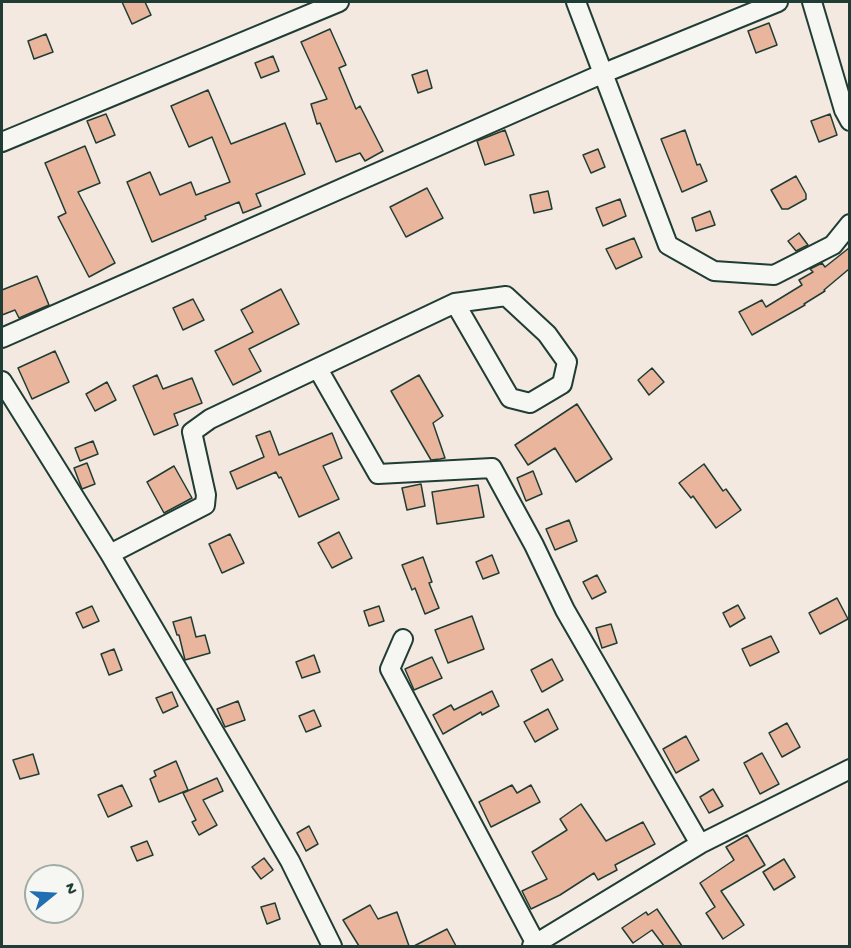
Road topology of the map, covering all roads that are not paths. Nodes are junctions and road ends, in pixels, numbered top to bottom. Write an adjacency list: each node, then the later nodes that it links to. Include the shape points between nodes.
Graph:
1 (339, 2): 7 (street)
2 (576, 2): 5 (street)
3 (778, 2): 5 (street)
4 (812, 2): 6 (street)
5 (604, 73): 8 (street, via 668,245 714,272 774,275 833,245); 10 (street)
6 (849, 121)
7 (2, 142)
8 (849, 224)
9 (455, 303): 9 (street, via 510,398 530,403 562,384 567,362 547,334 506,297); 11 (street)
10 (2, 338)
11 (318, 369): 13 (street, via 210,419 192,432 205,505); 16 (street, via 378,474 492,468 565,610)
12 (2, 381): 13 (street)
13 (110, 554): 18 (street, via 290,861)
14 (403, 639): 17 (street, via 390,669)
15 (849, 769): 16 (street)
16 (700, 844): 17 (street)
17 (534, 945)
18 (332, 946)

